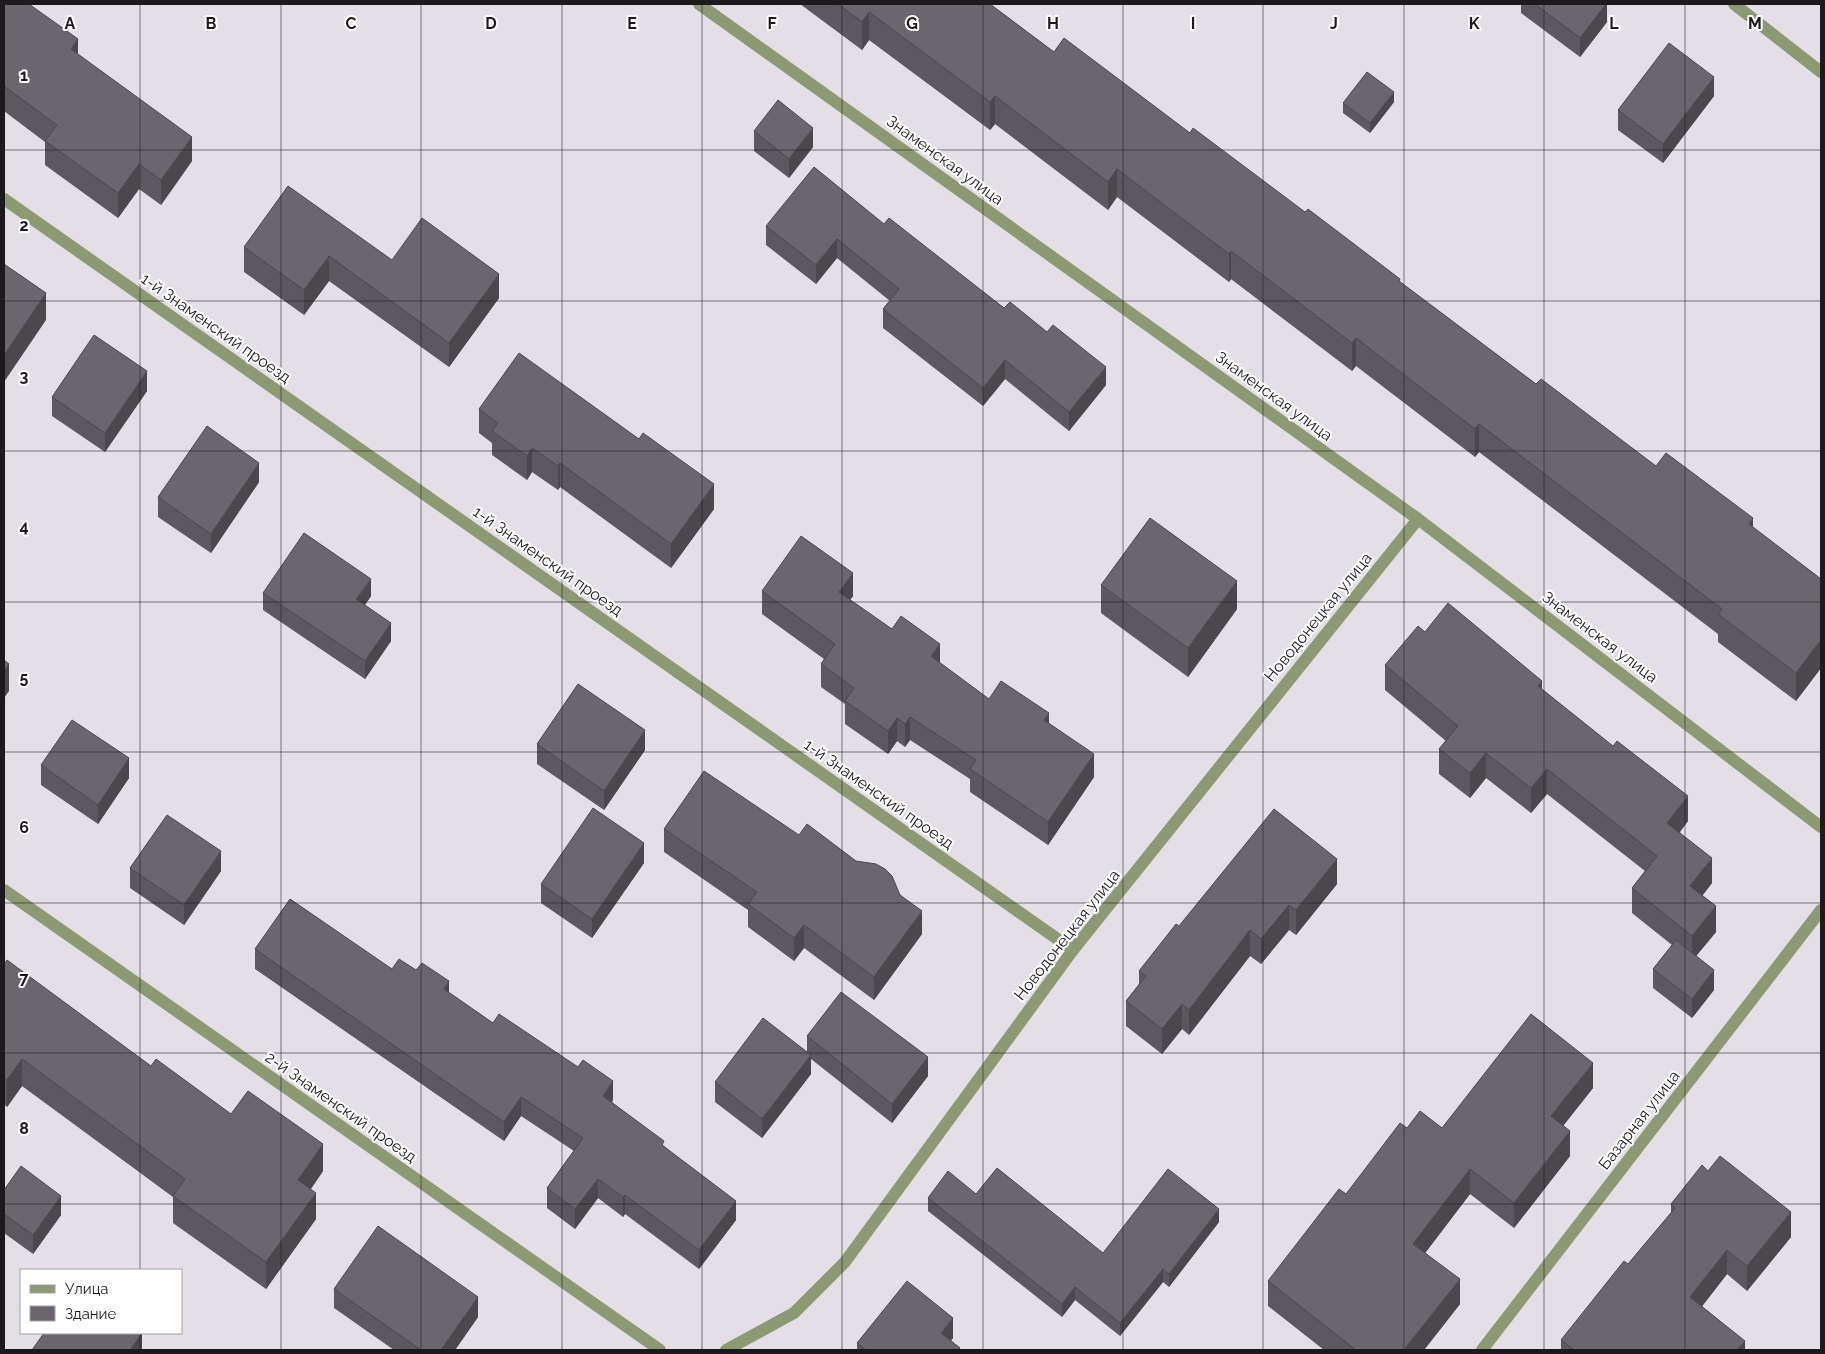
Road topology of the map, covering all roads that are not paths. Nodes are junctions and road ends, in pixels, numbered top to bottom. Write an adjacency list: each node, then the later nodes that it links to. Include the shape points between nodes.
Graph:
1 (698, 4): 5 (street, Знаменская улица)
2 (1734, 4): 3 (street)
3 (1821, 72)
4 (4, 199): 9 (street, 1-й Знаменский проезд)
5 (1418, 519): 6 (street, Знаменская улица); 9 (street, Новодонецкая улица)
6 (1821, 827)
7 (4, 890): 10 (street, 2-й Знаменский проезд)
8 (1821, 910): 12 (street, Базарная улица)
9 (1073, 950): 11 (street, Новодонецкая улица, via 845,1262 794,1313)
10 (660, 1350)
11 (726, 1350)
12 (1482, 1350)

